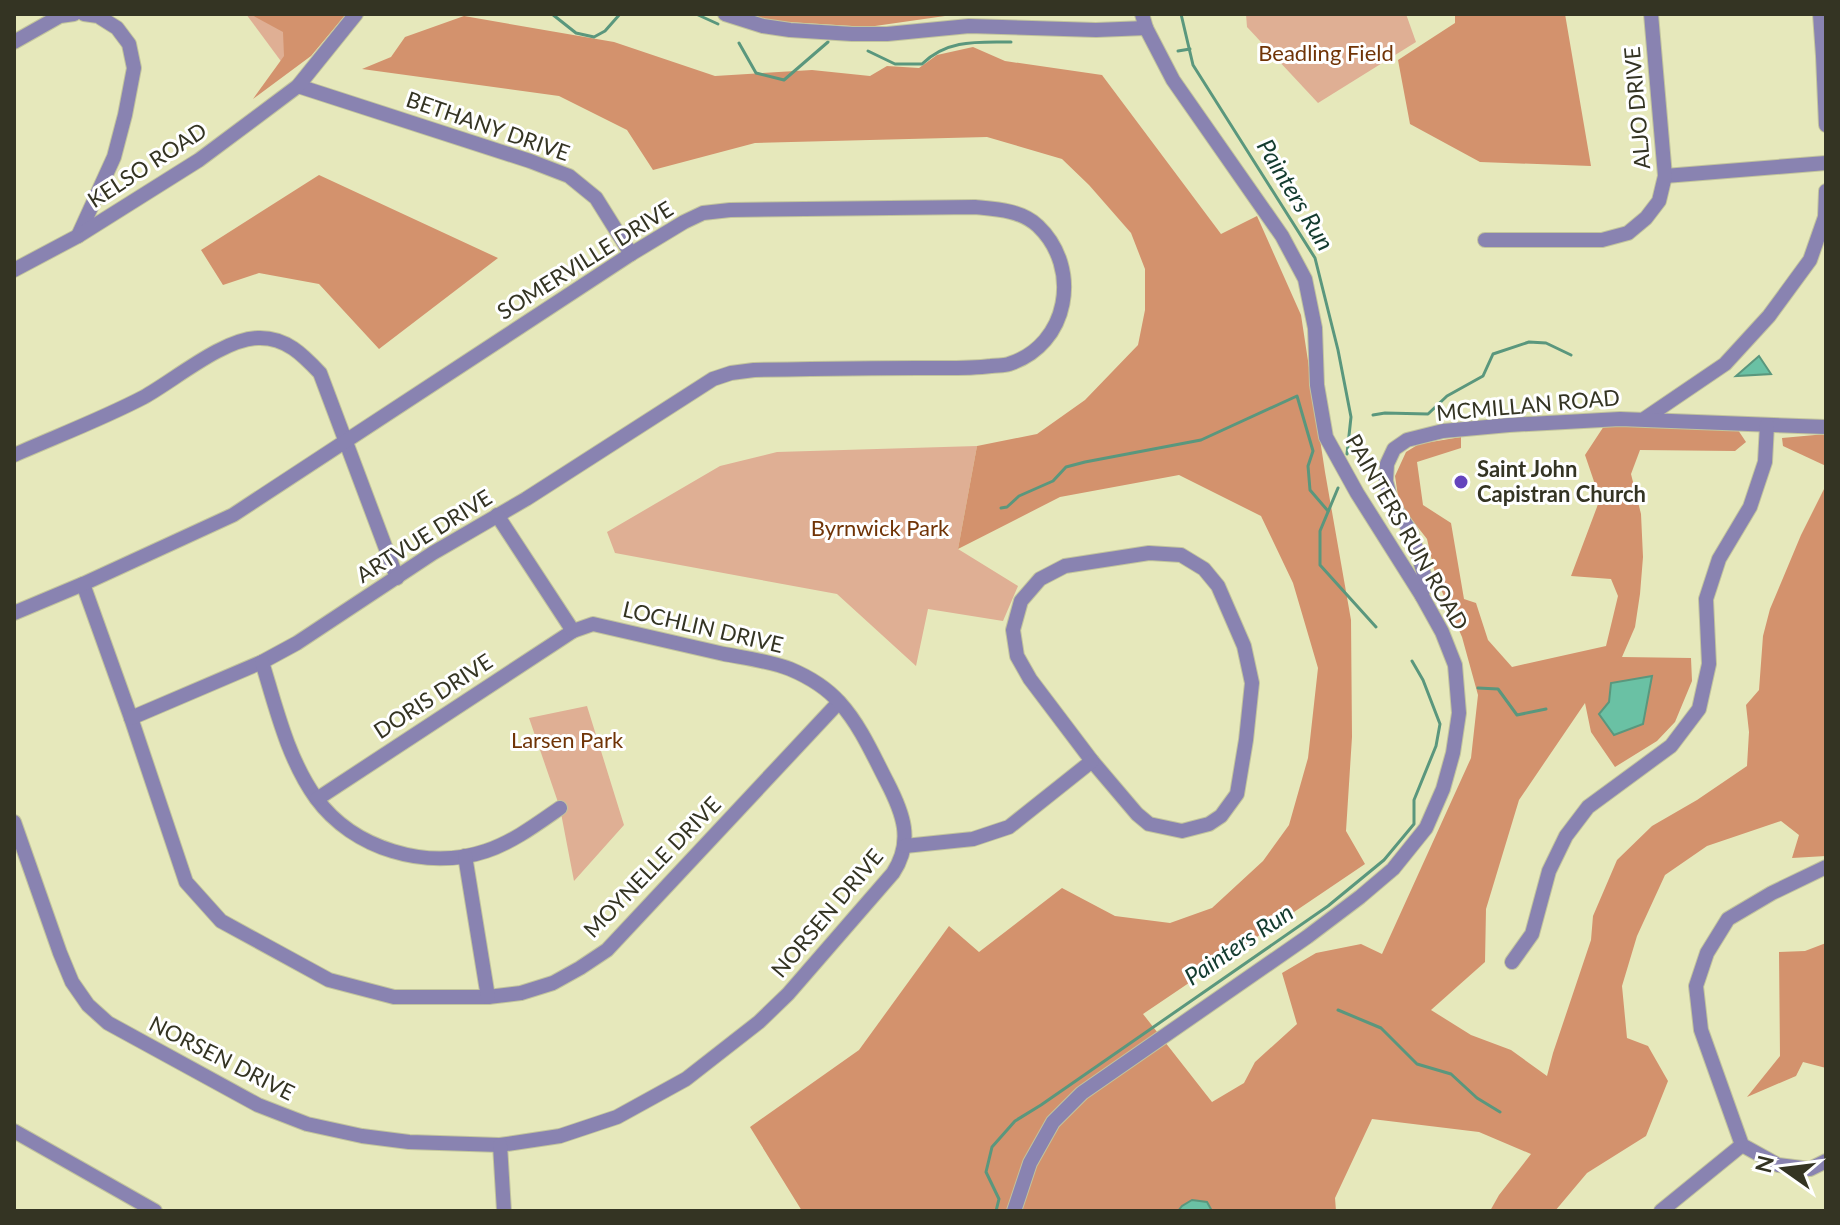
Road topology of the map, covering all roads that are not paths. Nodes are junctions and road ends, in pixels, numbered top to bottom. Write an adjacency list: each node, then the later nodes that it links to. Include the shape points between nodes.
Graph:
1 (74, 14): 10 (street, via 60,16)
2 (84, 14): 16 (street, via 117,28 129,44 134,68 114,157)
3 (356, 14): 11 (street, KELSO ROAD)
4 (725, 14): 9 (street, via 763,26 852,34 969,26)
5 (1121, 14): 9 (street)
6 (1651, 14): 14 (street, ALJO DRIVE)
7 (1820, 14): 12 (street)
8 (1144, 21): 9 (street); 31 (street, PAINTERS RUN ROAD, via 1173,80 1282,236 1305,279 1326,437)
9 (1096, 30)
10 (14, 42)
11 (298, 86): 16 (street, KELSO ROAD, via 199,160); 18 (street, BETHANY DRIVE, via 569,176 596,198)
12 (1826, 125)
13 (1826, 163): 14 (street)
14 (1665, 176): 17 (street, ALJO DRIVE, via 1659,201 1628,233 1602,240)
15 (1826, 191): 19 (street, via 1825,217)
16 (78, 236): 21 (street, KELSO ROAD)
17 (1485, 240)
18 (631, 254): 22 (street, SOMERVILLE DRIVE, via 703,213 975,207 1008,210 1037,225 1065,274 1064,302 1055,328 1036,350 1009,364); 26 (street, SOMERVILLE DRIVE)
19 (1810, 260): 20 (street); 23 (street, via 1725,364)
20 (1826, 267)
21 (14, 270)
22 (731, 373): 28 (street, ARTVUE DRIVE, via 713,379)
23 (1644, 419): 24 (street, MCMILLAN ROAD); 31 (street, MCMILLAN ROAD, via 1443,431 1394,449 1386,481 1392,504 1411,532 1424,574)
24 (1767, 425): 25 (street, MCMILLAN ROAD); 44 (street, via 1765,462 1750,507 1719,559 1706,599 1709,664 1699,709 1671,746 1588,807 1566,836 1549,871 1532,934)
25 (1826, 427)
26 (347, 441): 27 (street, via 320,373 296,349 258,337 228,345 143,397); 29 (street); 30 (street, SOMERVILLE DRIVE, via 233,515)
27 (14, 455)
28 (497, 515): 29 (street, ARTVUE DRIVE); 33 (street)
29 (397, 578): 34 (street, ARTVUE DRIVE)
30 (83, 584): 32 (street, SOMERVILLE DRIVE); 36 (street, MOYNELLE DRIVE)
31 (1422, 596): 52 (street, PAINTERS RUN ROAD, via 1455,665 1459,713 1443,789 1426,828 1393,869 1360,897 1082,1093 1053,1122 1030,1163)
32 (14, 613)
33 (573, 631): 35 (street, LOCHLIN DRIVE, via 593,624 787,668 818,683); 38 (street, DORIS DRIVE)
34 (262, 662): 36 (street, ARTVUE DRIVE); 38 (street, via 298,768)
35 (839, 702): 41 (street, LOCHLIN DRIVE, via 890,789); 45 (street, MOYNELLE DRIVE, via 607,950 553,983)
36 (131, 718): 45 (street, MOYNELLE DRIVE, via 186,882 221,921 329,980 394,997)
37 (1092, 761): 37 (street, via 1149,824 1182,831 1209,824 1237,794 1252,683 1244,646 1218,586 1204,569 1181,555 1149,553 1065,566 1040,579 1021,601 1013,630 1017,656); 41 (street, via 1009,827 973,839)
38 (317, 799): 42 (street, via 360,838 383,848 426,858)
39 (560, 808): 42 (street, via 524,833)
40 (14, 822): 47 (street, NORSEN DRIVE, via 72,982 108,1023 258,1105 307,1124 409,1142)
41 (905, 846): 47 (street, NORSEN DRIVE, via 893,873 788,994 686,1079 617,1117 560,1136)
42 (465, 856): 45 (street)
43 (1826, 867): 48 (street, via 1728,919 1707,953 1696,986 1701,1030)
44 (1512, 962)
45 (488, 997)
46 (14, 1131): 50 (street)
47 (500, 1145): 51 (street)
48 (1742, 1145): 49 (street, via 1778,1165 1810,1169); 53 (street)
49 (1826, 1161)
50 (155, 1211)
51 (504, 1211)
52 (1014, 1211)
53 (1661, 1211)

